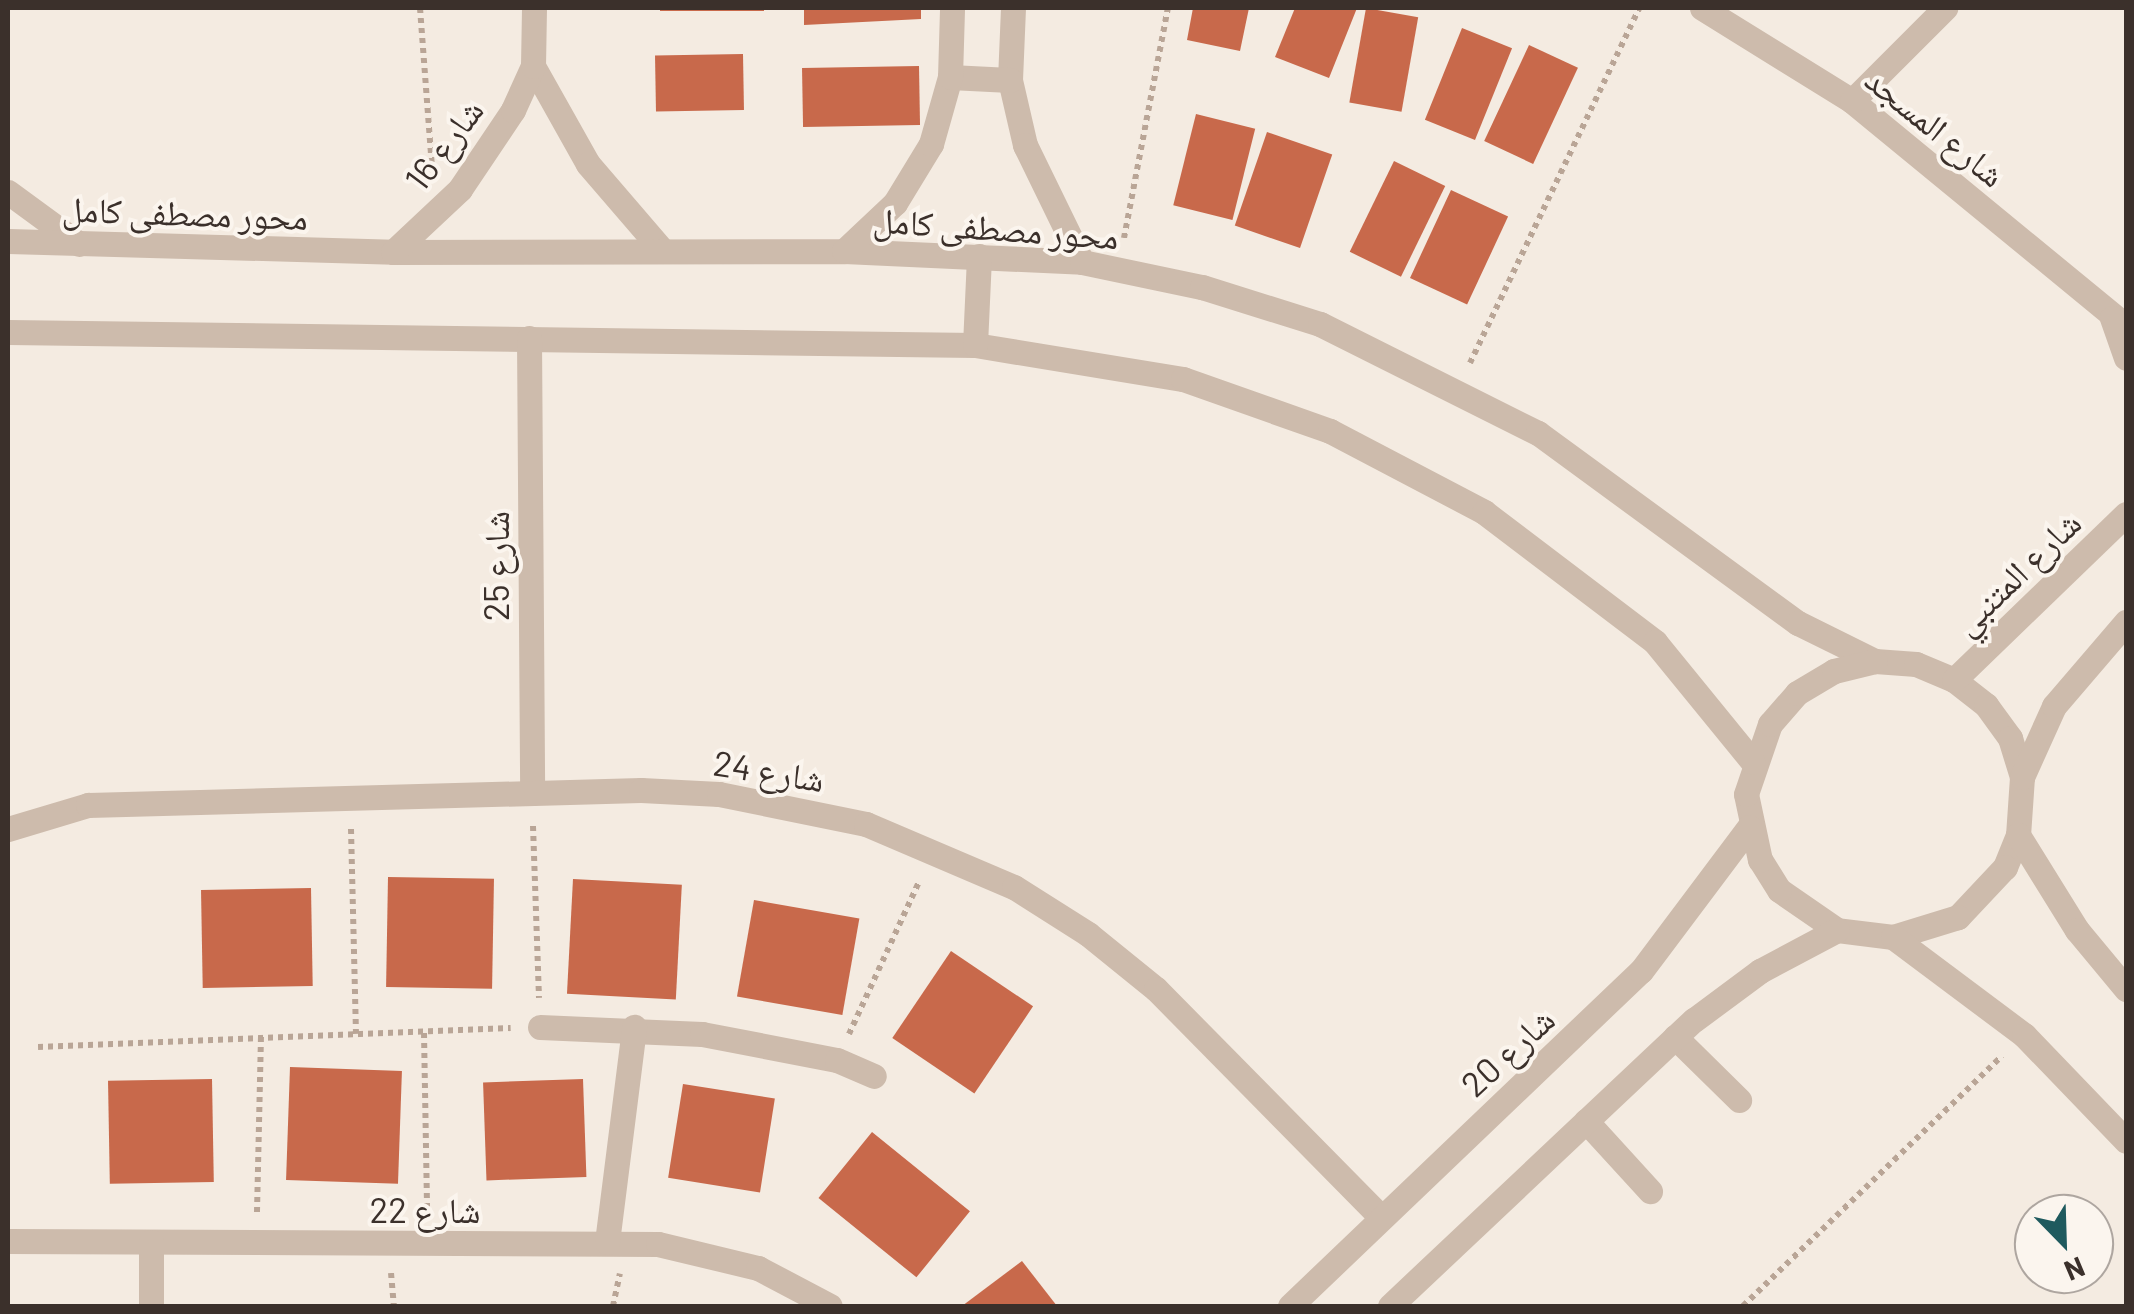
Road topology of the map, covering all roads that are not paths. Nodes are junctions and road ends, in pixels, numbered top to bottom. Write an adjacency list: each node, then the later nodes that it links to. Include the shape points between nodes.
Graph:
1 (534, 8): 6 (street, شارع 16)
2 (952, 8): 7 (street)
3 (1013, 8): 8 (street)
4 (1702, 8): 9 (street, شارع المسجد)
5 (1946, 8): 9 (street)
6 (533, 66): 13 (street, via 588,164); 15 (street, شارع 16, via 488,150 435,216)
7 (950, 77): 8 (street); 14 (street, via 916,175)
8 (1010, 80): 17 (street, via 1036,176)
9 (1852, 101): 18 (street, شارع المسجد)
10 (8, 192): 12 (street)
11 (8, 241): 12 (street, محور مصطفى كامل)
12 (79, 244): 15 (street, محور مصطفى كامل)
13 (660, 249): 14 (street, محور مصطفى كامل); 15 (street, محور مصطفى كامل)
14 (844, 251): 16 (street, محور مصطفى كامل)
15 (392, 252)
16 (979, 256): 17 (street, محور مصطفى كامل); 21 (street)
17 (1082, 262): 25 (street, محور مصطفى كامل, via 1320,324 1457,390 1538,433 1798,622)
18 (2119, 322): 22 (street, شارع المسجد)
19 (8, 332): 20 (street)
20 (529, 338): 21 (street); 29 (street, شارع 25)
21 (974, 344): 27 (street, via 1183,380 1409,468 1557,561 1655,642)
22 (2126, 358)
23 (2126, 514): 26 (street, شارع المتنبي)
24 (2126, 622): 28 (street, via 2054,706)
25 (1874, 661): 26 (street, via 1916,664); 27 (street, via 1798,692 1770,724)
26 (1954, 680): 28 (street, via 1986,705 2010,738)
27 (1752, 761): 30 (street)
28 (2022, 777): 32 (street)
29 (532, 793): 31 (street, شارع 24, via 88,806); 44 (street, شارع 24, via 720,794 796,806 935,849 1058,916 1156,989)
30 (1749, 827): 33 (street, via 1780,890); 44 (street, شارع 20, via 1641,970)
31 (8, 828)
32 (2018, 835): 34 (street, via 2005,867 1958,916); 35 (street, via 2077,930)
33 (1838, 930): 34 (street); 38 (street, via 1760,970)
34 (1893, 937): 42 (street, via 2024,1035)
35 (2126, 989)
36 (540, 1027): 37 (street)
37 (634, 1027): 39 (street, via 837,1060); 47 (street)
38 (1676, 1037): 40 (street); 41 (street)
39 (874, 1076)
40 (1738, 1100)
41 (1586, 1122): 43 (street); 51 (street)
42 (2126, 1141)
43 (1650, 1191)
44 (1382, 1217): 50 (street, شارع 20)
45 (8, 1241): 46 (street, شارع 22)
46 (151, 1242): 47 (street, شارع 22); 48 (street)
47 (607, 1242): 49 (street, شارع 22, via 709,1252)
48 (151, 1306)
49 (830, 1306)
50 (1290, 1306)
51 (1390, 1306)

